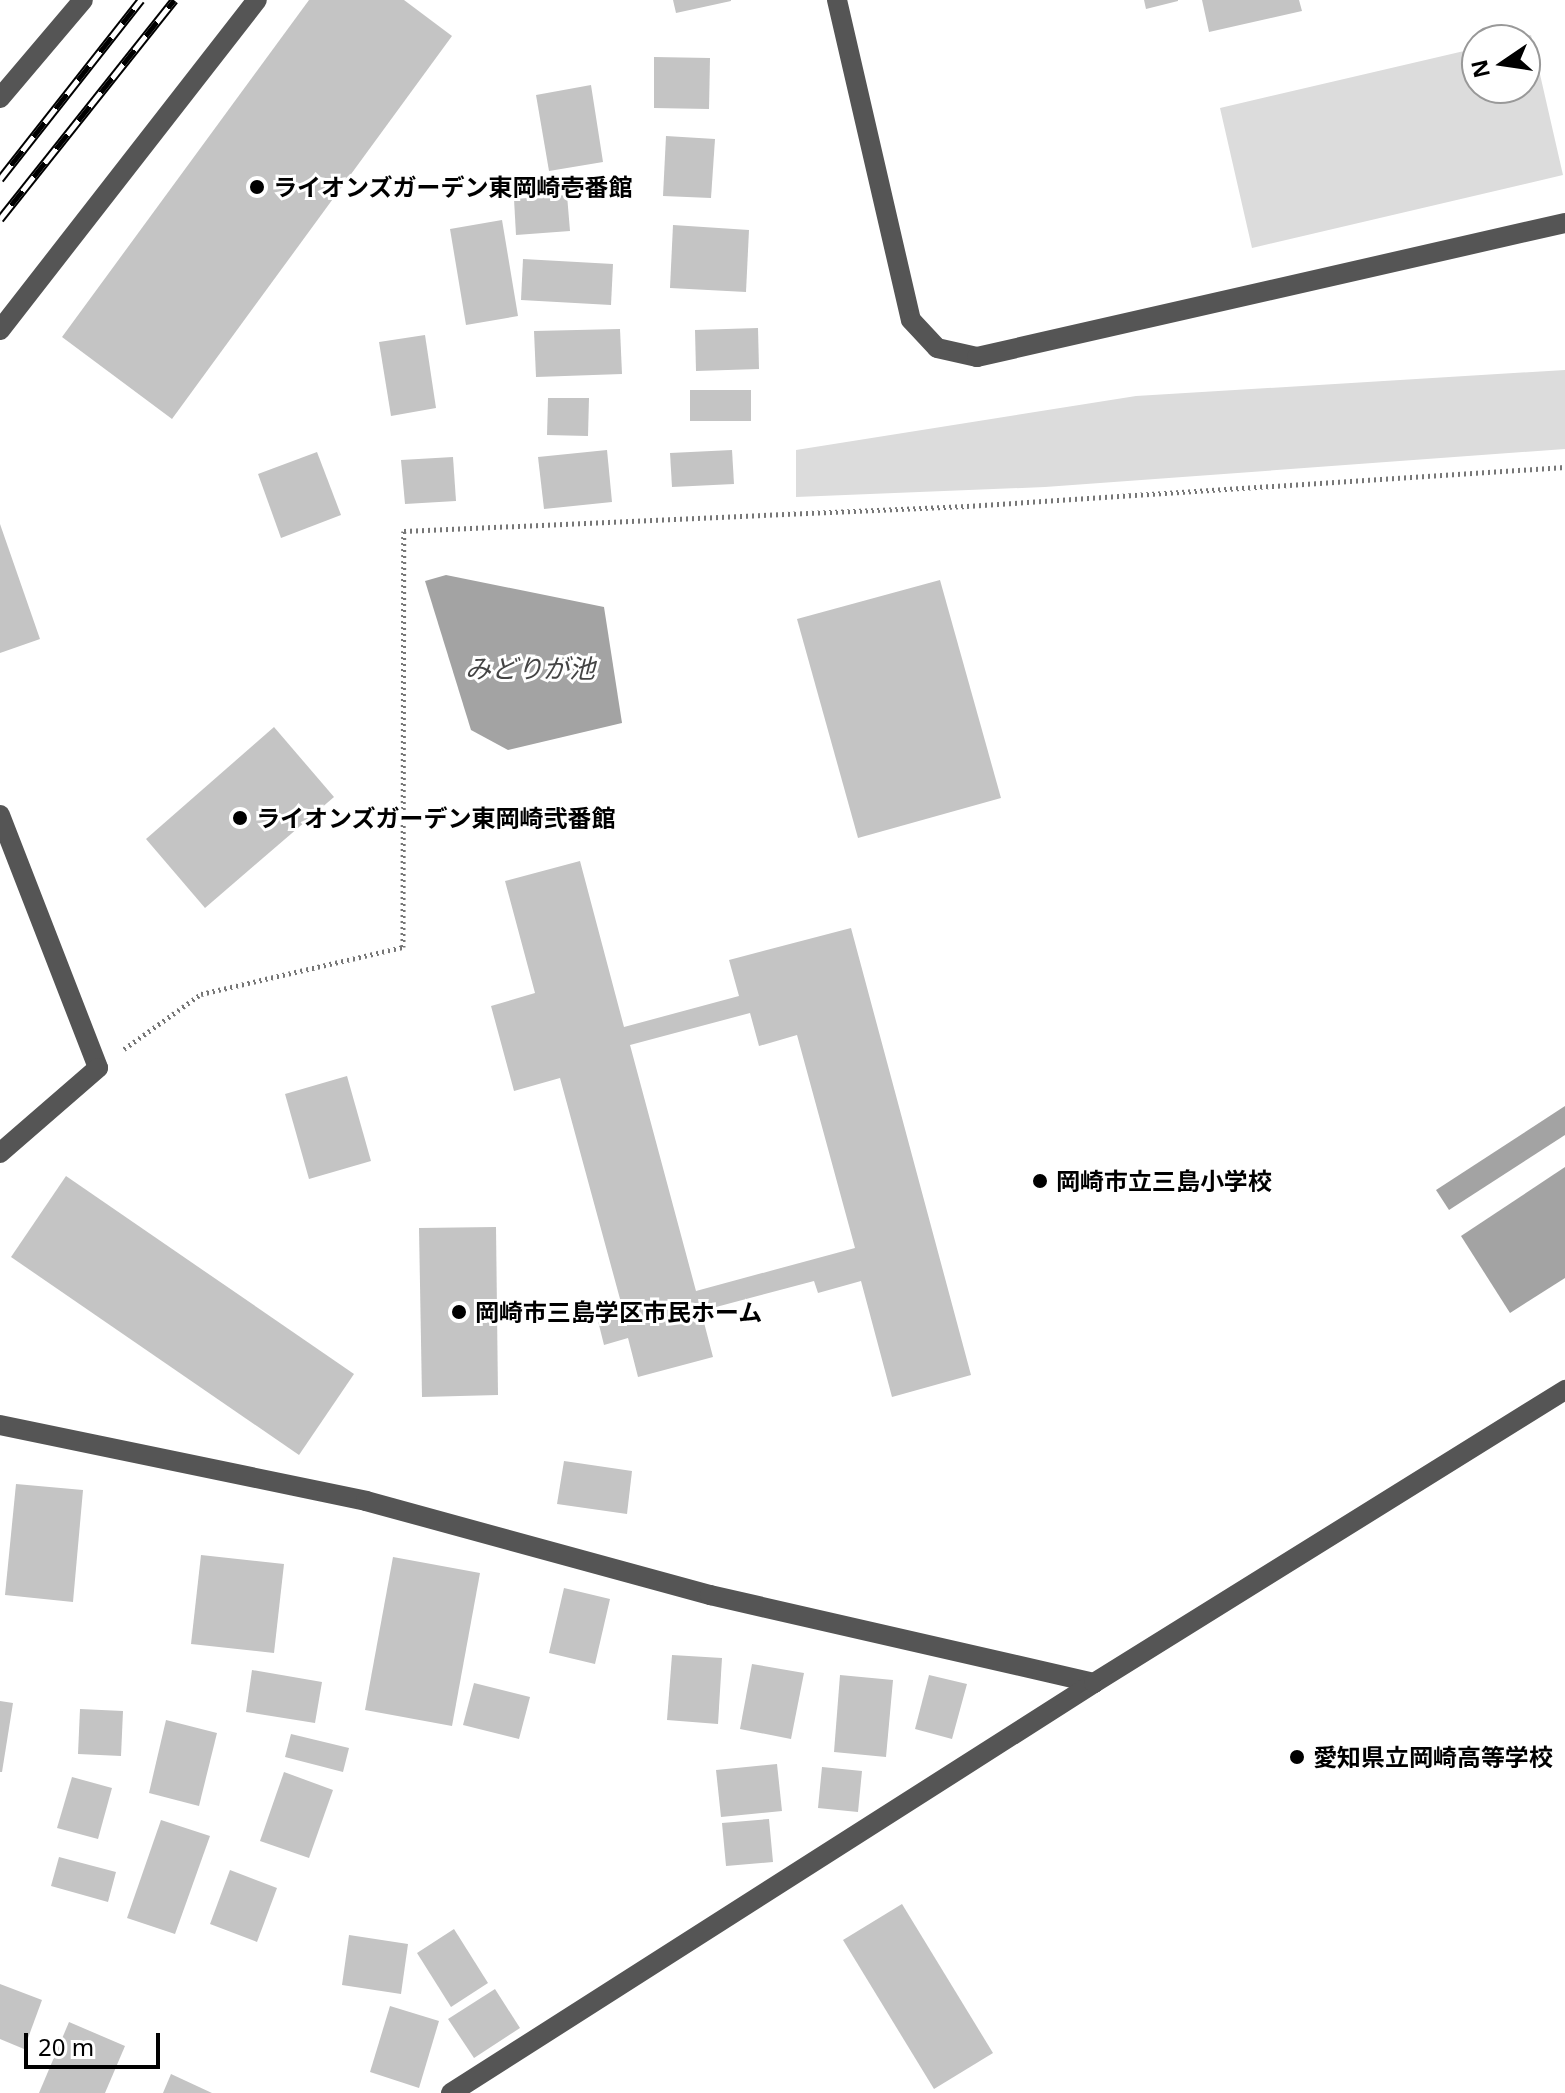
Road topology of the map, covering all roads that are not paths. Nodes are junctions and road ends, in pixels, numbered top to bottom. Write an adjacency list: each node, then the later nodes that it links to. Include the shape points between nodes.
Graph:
1 (83, 0): 4 (street)
2 (257, 0): 6 (street)
3 (837, 0): 5 (street, via 911,320 937,348 977,357)
4 (0, 98)
5 (1565, 223)
6 (0, 330)
7 (0, 815): 8 (street, via 98,1068)
8 (0, 1153)
9 (1565, 1390): 11 (street)
10 (0, 1425): 11 (street, via 366,1501 710,1595)
11 (1094, 1683): 12 (street)
12 (451, 2093)

